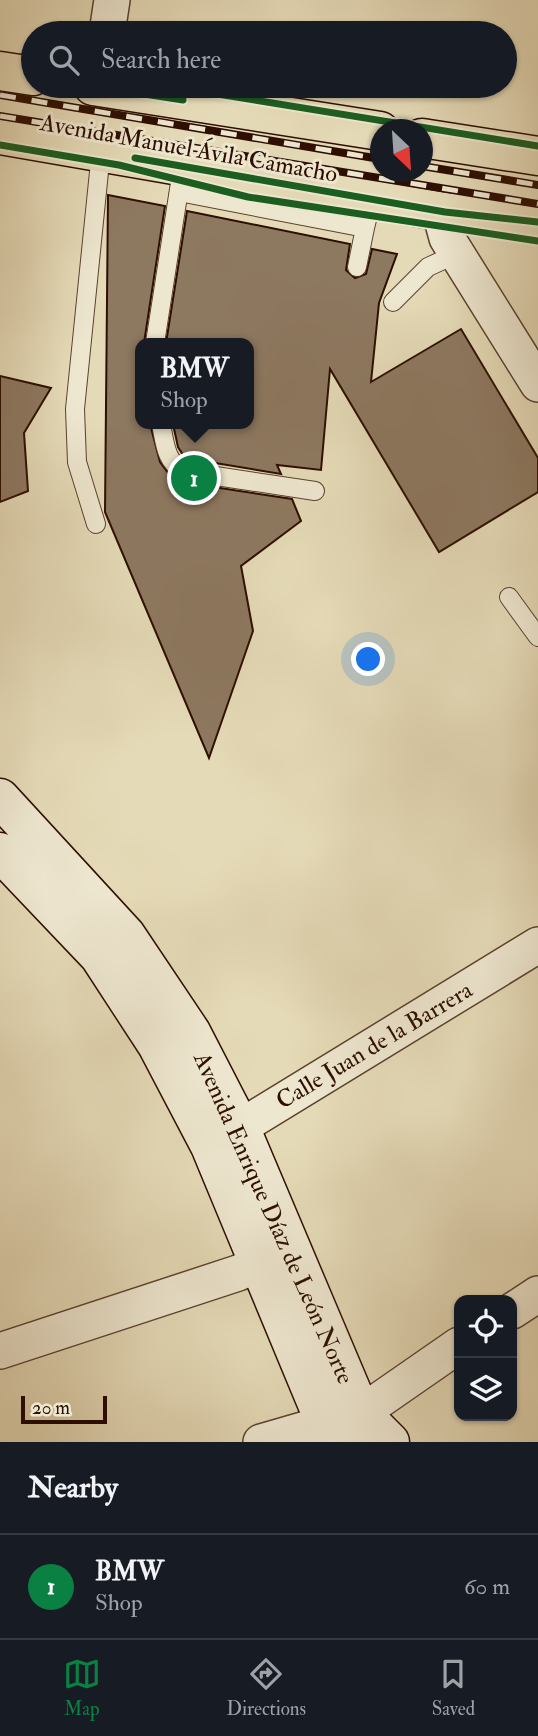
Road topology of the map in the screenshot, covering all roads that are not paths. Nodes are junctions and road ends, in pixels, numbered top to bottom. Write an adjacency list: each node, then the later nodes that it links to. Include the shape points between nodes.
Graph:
1 (112, 0): 2 (street)
2 (109, 21)
3 (0, 71): 4 (main road, Avenida Manuel Ávila Camacho)
4 (21, 74)
5 (173, 98): 6 (main road, Avenida Manuel Ávila Camacho)
6 (370, 129)
7 (0, 135): 9 (main road, Avenida Manuel Ávila Camacho)
8 (433, 140): 10 (main road)
9 (101, 152): 11 (main road, Avenida Manuel Ávila Camacho); 22 (lane, via 75,409 77,462)
10 (538, 156)
11 (181, 179): 13 (main road, Avenida Manuel Ávila Camacho); 18 (lane)
12 (445, 212): 13 (main road, Avenida Manuel Ávila Camacho); 14 (main road, Avenida Manuel Ávila Camacho); 15 (street, via 444,227)
13 (369, 213): 16 (lane)
14 (538, 222)
15 (456, 254): 17 (lane, via 428,267); 19 (street)
16 (356, 267)
17 (393, 302)
18 (156, 338)
19 (538, 384)
20 (163, 429): 21 (lane, via 167,455 183,471)
21 (315, 491)
22 (96, 524)
23 (509, 597): 24 (lane)
24 (538, 637)
25 (0, 798): 28 (main road, Avenida Enrique Díaz de León Norte, via 126,935 191,1032)
26 (1, 873): 28 (main road, Avenida Enrique Díaz de León Norte, via 99,956)
27 (538, 944): 28 (street, Calle Juan de la Barrera)
28 (225, 1137): 29 (main road, Avenida Enrique Díaz de León Norte)
29 (274, 1258): 31 (street); 32 (main road, Avenida Enrique Díaz de León Norte)
30 (454, 1349): 32 (street)
31 (0, 1351)
32 (344, 1426): 33 (street); 34 (main road, Avenida Enrique Díaz de León Norte)
33 (261, 1442)
34 (390, 1442)

